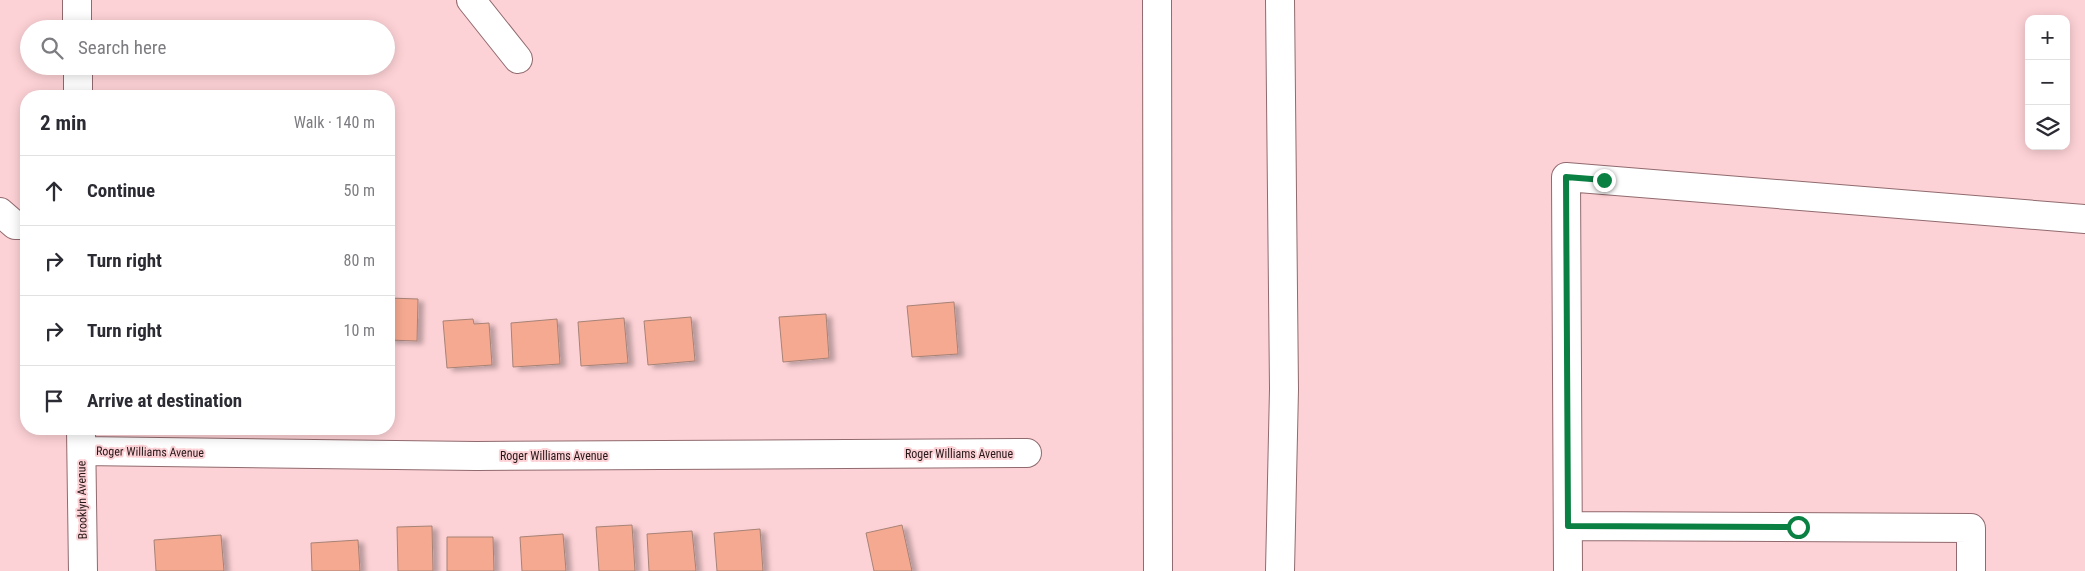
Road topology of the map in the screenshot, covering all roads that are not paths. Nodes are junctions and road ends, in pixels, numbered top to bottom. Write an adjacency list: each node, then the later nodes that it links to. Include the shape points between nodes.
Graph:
1 (77, 0): 5 (main road)
2 (471, 0): 6 (main road)
3 (1158, 0): 16 (main road)
4 (1280, 0): 17 (main road, via 1284,389)
5 (77, 20)
6 (518, 59)
7 (78, 75): 8 (main road)
8 (78, 90)
9 (0, 212): 11 (main road, via 15,225)
10 (2085, 219): 14 (main road, via 1566,177)
11 (20, 225)
12 (82, 440): 13 (main road, Roger Williams Avenue, via 476,456); 15 (main road, Brooklyn Avenue)
13 (1027, 453)
14 (1568, 526): 18 (main road); 19 (main road, via 1971,528)
15 (83, 571)
16 (1158, 571)
17 (1280, 571)
18 (1568, 571)
19 (1971, 571)

